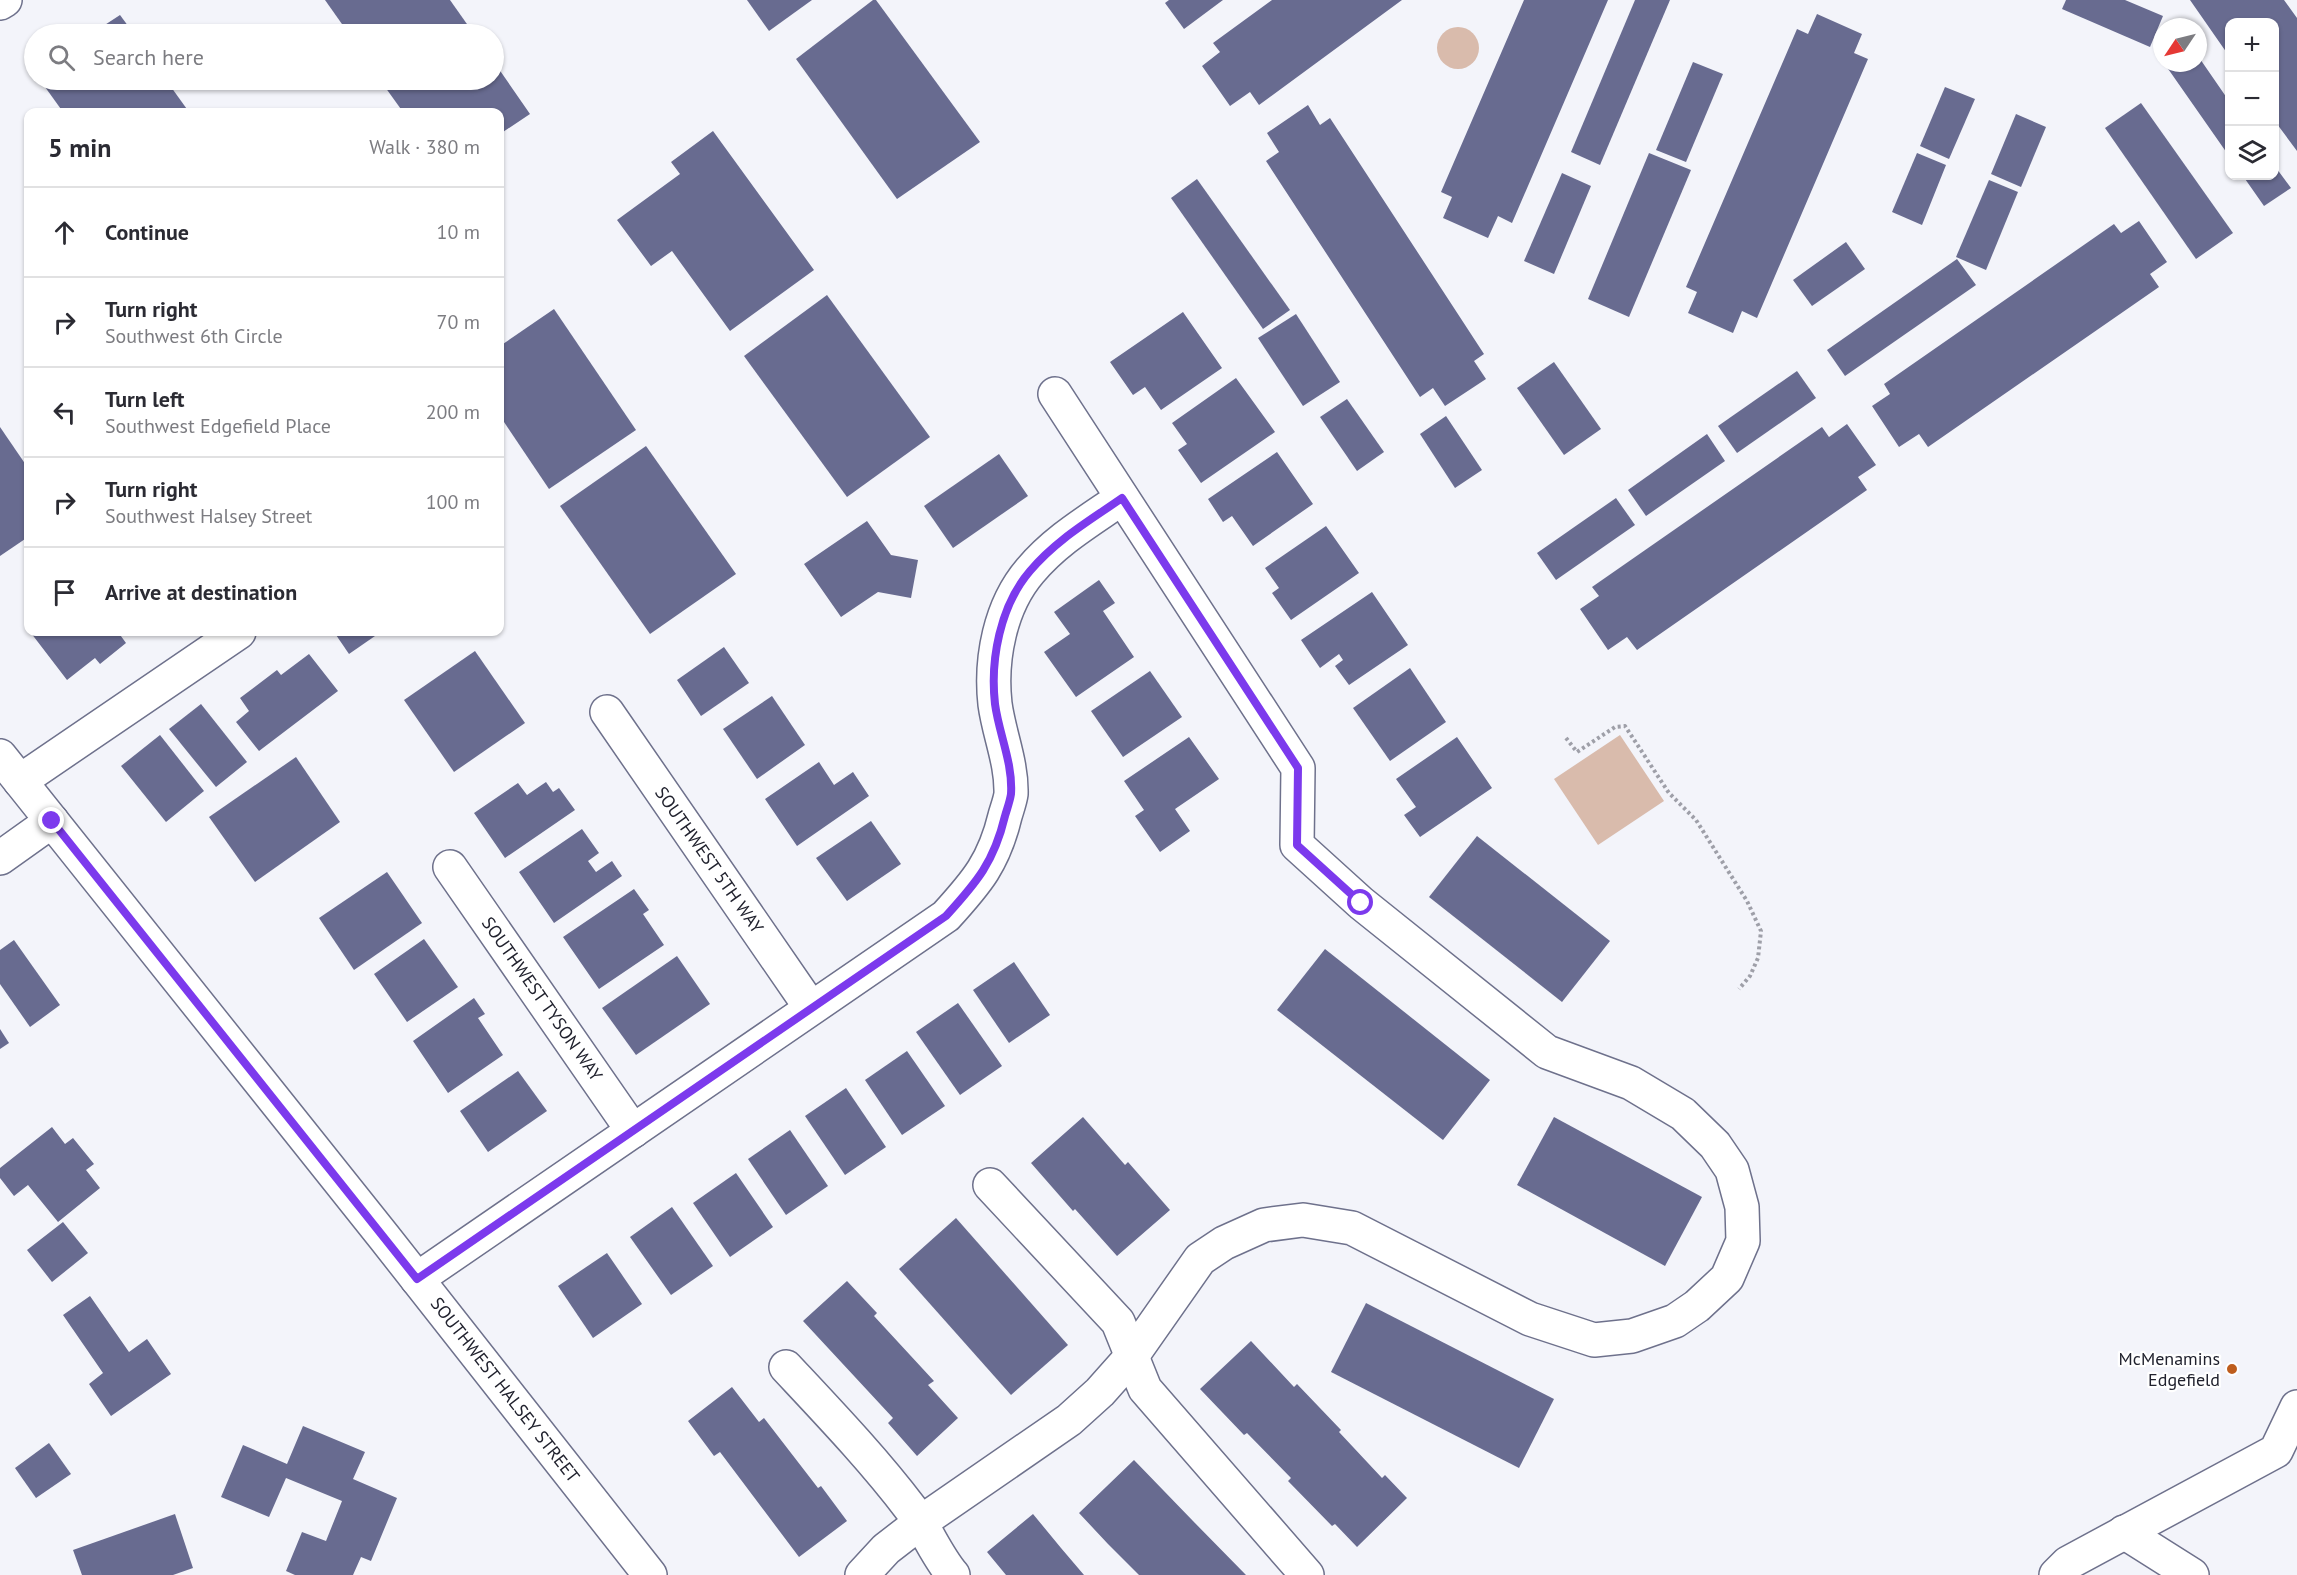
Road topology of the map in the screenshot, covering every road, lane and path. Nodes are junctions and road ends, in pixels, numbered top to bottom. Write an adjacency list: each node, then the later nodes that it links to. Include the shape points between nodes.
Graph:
1 (5, 0): 2 (street)
2 (0, 3)
3 (1055, 394): 4 (street)
4 (1122, 498): 13 (street, via 1058,542 1028,573 1006,610 993,664 995,705 1011,794 999,841 978,881 946,916); 17 (street, via 1298,768 1297,845 1361,903 1547,1052 1631,1083 1683,1114 1732,1170 1742,1208 1743,1241 1727,1278 1675,1321 1632,1336 1594,1340 1530,1319 1352,1228 1303,1220 1264,1225 1200,1259)
5 (232, 636): 8 (street)
6 (607, 712): 13 (street, SOUTHWEST 5TH WAY)
7 (1566, 738): 12 (path, via 1577,752 1616,727 1625,726 1670,793 1696,820 1747,901 1761,932 1758,958)
8 (10, 768): 9 (street, SOUTHWEST HALSEY STREET)
9 (52, 821): 10 (street); 16 (street, SOUTHWEST HALSEY STREET)
10 (0, 858)
11 (450, 867): 14 (street, SOUTHWEST TYSON WAY)
12 (1739, 989)
13 (811, 1008): 14 (street)
14 (633, 1131): 16 (street)
15 (990, 1185): 17 (street, via 1118,1322)
16 (417, 1279): 22 (street, SOUTHWEST HALSEY STREET)
17 (1132, 1356): 20 (street, via 1068,1420); 25 (street, via 1145,1389)
18 (786, 1367): 20 (street, via 886,1477)
19 (2297, 1407): 21 (street, via 2276,1451)
20 (921, 1522): 23 (street); 24 (street)
21 (2124, 1532): 26 (street, via 2068,1563); 27 (street)
22 (650, 1575)
23 (862, 1575)
24 (953, 1575)
25 (1307, 1575)
26 (2056, 1575)
27 (2192, 1575)

